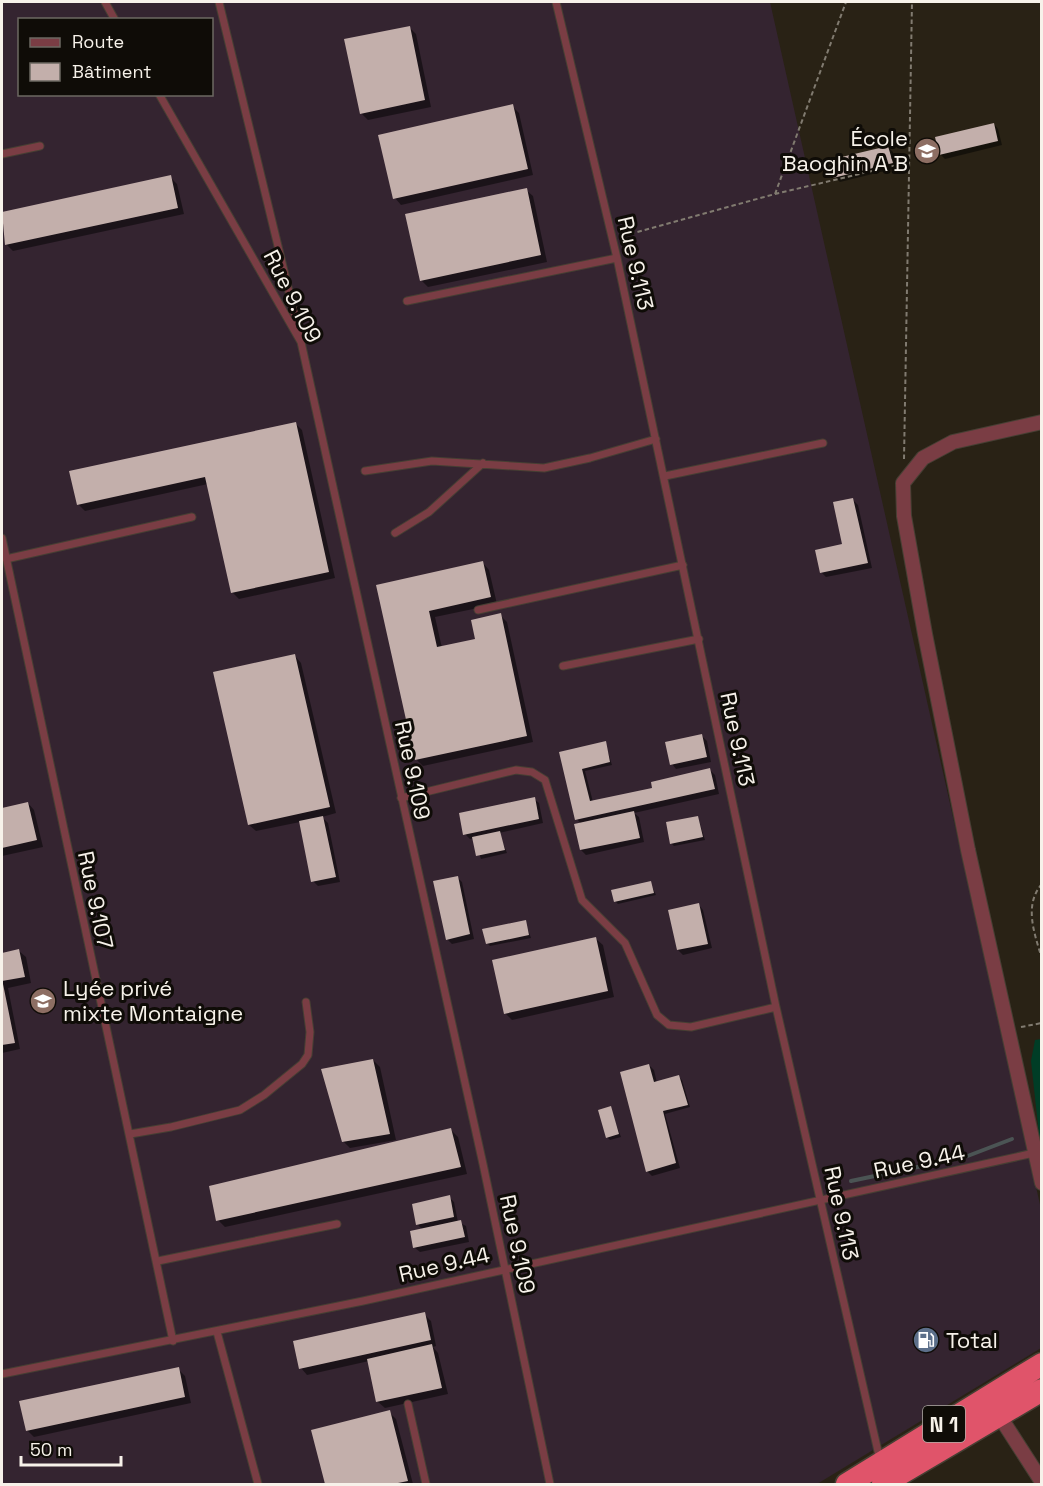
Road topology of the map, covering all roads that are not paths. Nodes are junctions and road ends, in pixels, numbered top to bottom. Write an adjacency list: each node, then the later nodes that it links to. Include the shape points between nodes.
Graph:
1 (105, 2): 4 (lane)
2 (219, 2): 10 (lane)
3 (556, 2): 8 (lane, Rue 9.113)
4 (114, 18)
5 (160, 96): 10 (lane, Rue 9.109)
6 (40, 146): 7 (lane)
7 (2, 154)
8 (617, 258): 9 (lane); 12 (lane, Rue 9.113)
9 (407, 301)
10 (301, 342): 25 (lane, Rue 9.109)
11 (1041, 422): 29 (street, via 953,442 922,458 903,483 904,516 925,634)
12 (656, 439): 14 (lane, via 544,468); 16 (lane, Rue 9.113)
13 (823, 443): 16 (lane)
14 (483, 463): 15 (lane, via 432,461); 18 (lane, via 429,512)
15 (365, 471)
16 (665, 476): 21 (lane, Rue 9.113)
17 (192, 518): 20 (lane)
18 (395, 533)
19 (2, 538): 20 (lane, Rue 9.107)
20 (6, 559): 28 (lane, Rue 9.107)
21 (683, 565): 22 (lane); 23 (lane, Rue 9.113)
22 (478, 610)
23 (699, 639): 24 (lane); 27 (lane, Rue 9.113)
24 (563, 666)
25 (401, 798): 27 (lane, via 516,770 532,772 545,780 582,900 625,943 657,1016 669,1025 691,1027); 34 (lane, Rue 9.109)
26 (306, 1002): 28 (lane, via 308,1055 264,1095 240,1110)
27 (776, 1007): 31 (lane, Rue 9.113)
28 (130, 1134): 33 (lane, Rue 9.107)
29 (1035, 1153): 30 (street); 31 (lane, Rue 9.44)
30 (1041, 1183)
31 (822, 1200): 34 (lane, Rue 9.44); 42 (lane, Rue 9.113)
32 (337, 1224): 33 (lane)
33 (158, 1261): 36 (lane, Rue 9.107)
34 (505, 1269): 35 (lane, Rue 9.44); 46 (lane, Rue 9.109)
35 (217, 1332): 36 (lane, Rue 9.44); 44 (lane)
36 (173, 1341): 38 (lane, Rue 9.44)
37 (1041, 1364): 41 (highway, N 1)
38 (2, 1374)
39 (1041, 1390): 41 (highway, N 1)
40 (408, 1404): 45 (lane)
41 (993, 1406): 42 (highway, N 1); 43 (street)
42 (883, 1479): 47 (highway, N 1)
43 (1041, 1482)
44 (258, 1485)
45 (426, 1485)
46 (550, 1485)
47 (847, 1485)

